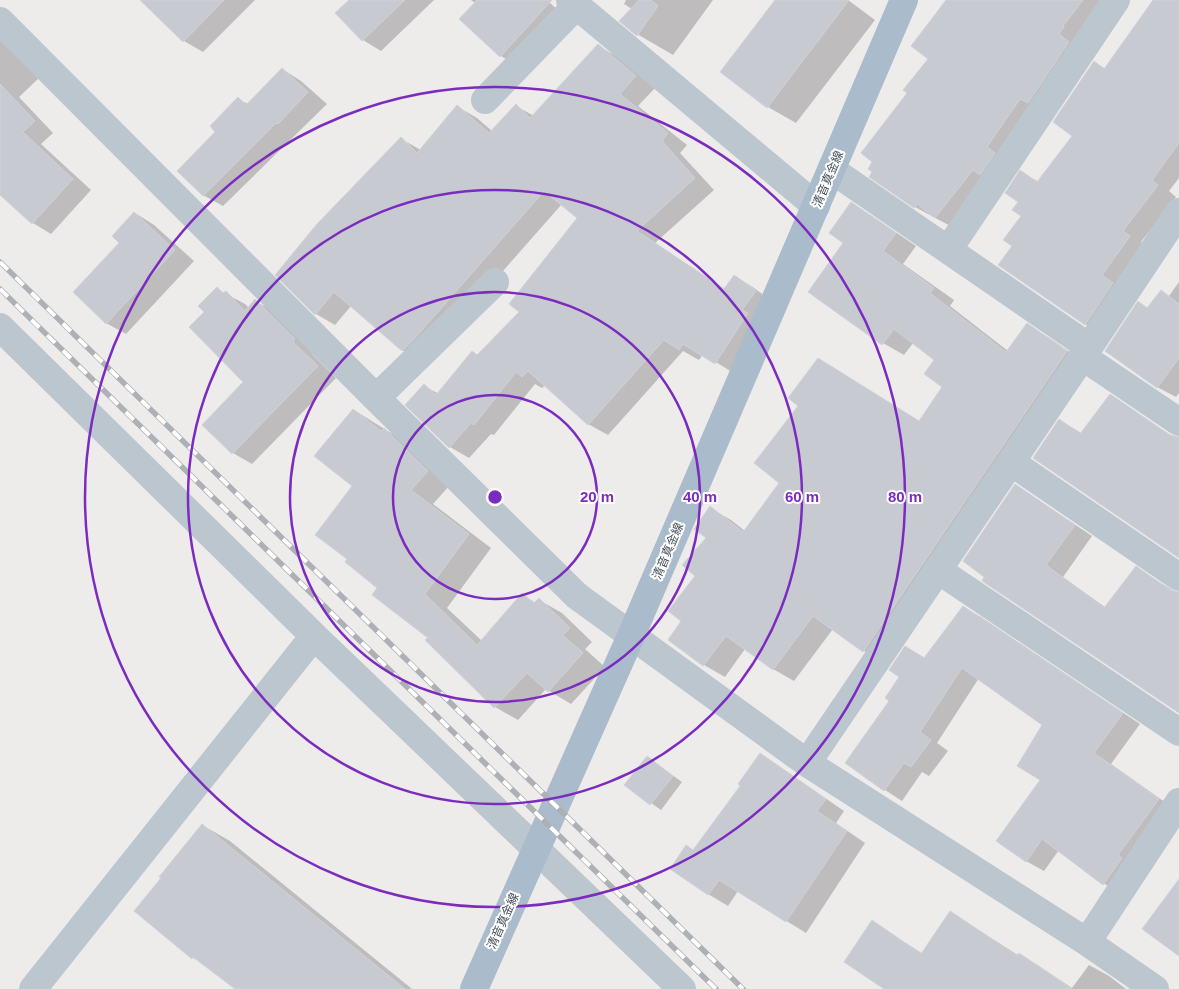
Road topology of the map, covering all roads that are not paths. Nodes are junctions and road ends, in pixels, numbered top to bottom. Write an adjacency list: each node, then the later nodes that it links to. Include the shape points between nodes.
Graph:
1 (11, 0): 5 (street)
2 (904, 0): 8 (main road, 清音真金線)
3 (1116, 0): 11 (street)
4 (573, 3): 7 (street); 9 (street)
5 (0, 11)
6 (0, 21): 15 (street)
7 (485, 100)
8 (832, 170): 9 (main road, 清音真金線); 11 (street)
9 (816, 206): 21 (main road, 清音真金線)
10 (1177, 219): 14 (street)
11 (948, 250): 14 (street)
12 (495, 282): 15 (street)
13 (0, 328): 20 (street)
14 (1086, 352): 16 (street); 17 (street)
15 (376, 398): 21 (street, via 577,596)
16 (1179, 422)
17 (1011, 462): 18 (street); 19 (street)
18 (938, 570): 22 (street); 23 (street)
19 (1179, 577)
20 (314, 636): 25 (street); 27 (street)
21 (631, 636): 23 (street); 25 (main road, 清音真金線)
22 (1179, 732)
23 (807, 763): 26 (street)
24 (1178, 804): 26 (street)
25 (536, 847): 28 (main road, 清音真金線); 29 (street)
26 (1087, 942): 30 (street)
27 (32, 989)
28 (474, 989)
29 (682, 989)
30 (1155, 989)

